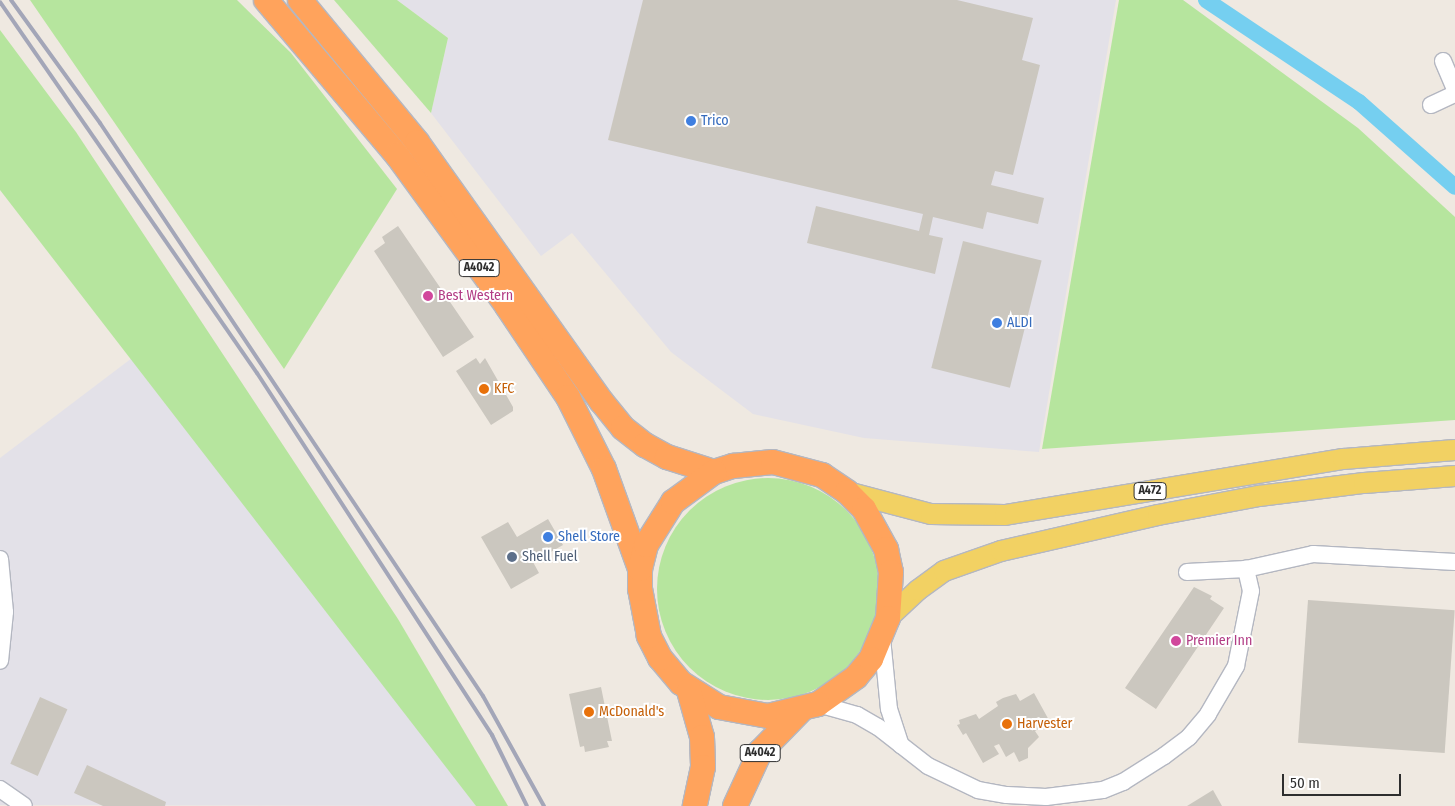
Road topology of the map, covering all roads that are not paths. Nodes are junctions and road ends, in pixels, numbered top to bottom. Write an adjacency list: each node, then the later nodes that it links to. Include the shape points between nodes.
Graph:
1 (266, 0): 13 (highway, A4042, via 397,156 507,306 568,397 604,469)
2 (300, 0): 8 (highway, A4042, via 417,142 624,428 645,445 668,457)
3 (1443, 61): 4 (street)
4 (1455, 89)
5 (1455, 94): 6 (street)
6 (1432, 105)
7 (1455, 450): 10 (main road, A472, via 1343,459 1005,515 931,514)
8 (714, 472): 10 (highway, via 752,462 793,465 822,475); 13 (highway, via 692,485 663,515 646,545)
9 (1455, 476): 16 (main road, A472, via 1259,496 1001,551 944,571 918,590)
10 (848, 492): 16 (highway, via 864,509 886,549 892,588)
11 (0, 559): 17 (street, via 5,612)
12 (1455, 562): 14 (street, via 1330,554 1282,560)
13 (640, 569): 18 (highway, via 643,614 649,636 667,668)
14 (1246, 569): 15 (street); 20 (street, via 1251,591 1246,627 1236,666 1220,694 1188,736 1123,782 1104,790 1079,794 1007,796 978,790 944,775)
15 (1187, 572)
16 (885, 628): 19 (highway, via 856,678); 20 (street, via 889,709)
17 (0, 661)
18 (689, 691): 19 (highway, via 735,712 768,716); 23 (highway, via 702,737 703,766)
19 (809, 707): 20 (street, via 857,716); 24 (highway, A4042, via 760,752)
20 (901, 745)
21 (0, 789): 22 (street)
22 (24, 806)
23 (695, 806)
24 (734, 806)

